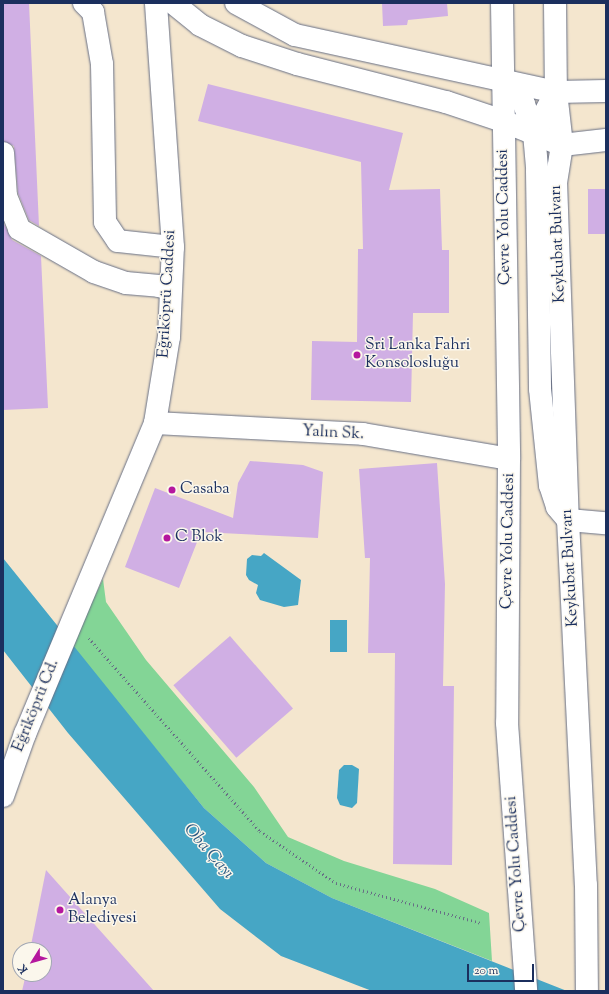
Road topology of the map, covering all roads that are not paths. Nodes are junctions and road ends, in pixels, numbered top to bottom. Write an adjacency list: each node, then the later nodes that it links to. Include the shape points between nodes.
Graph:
1 (84, 3): 15 (main road, via 93,12 102,64 105,222 118,241)
2 (156, 3): 15 (main road, Eğriköprü Caddesi)
3 (173, 3): 10 (main road, via 200,25 242,46 297,64 446,102)
4 (236, 3): 7 (main road, via 295,35)
5 (502, 3): 7 (main road, Çevre Yolu Caddesi)
6 (554, 3): 9 (main road, Keykubat Bulvarı)
7 (504, 80): 9 (main road); 10 (main road, Çevre Yolu Caddesi); 11 (main road, Çevre Yolu Caddesi, via 524,104)
8 (606, 90): 9 (main road)
9 (556, 92): 11 (main road); 13 (main road, Keykubat Bulvarı)
10 (503, 121): 11 (main road); 18 (main road, Çevre Yolu Caddesi)
11 (534, 133): 13 (main road); 19 (main road, Çevre Yolu Caddesi, via 537,171 540,389 550,485 556,507)
12 (606, 140): 13 (main road)
13 (562, 145): 19 (main road, Keykubat Bulvarı, via 556,181)
14 (3, 153): 16 (main road, via 6,196 19,229 94,272 126,283)
15 (173, 247): 16 (main road, Eğriköprü Caddesi)
16 (171, 289): 17 (main road, Eğriköprü Caddesi, via 169,337)
17 (155, 423): 18 (main road, Yalın Sk., via 363,434); 21 (main road, Eğriköprü Caddesi)
18 (509, 459): 23 (main road, Çevre Yolu Caddesi, via 507,723)
19 (568, 520): 20 (main road); 24 (main road, Keykubat Bulvarı, via 586,885)
20 (606, 523)
21 (73, 616): 22 (main road, Eğriköprü Cd.)
22 (3, 796)
23 (526, 991)
24 (587, 991)

